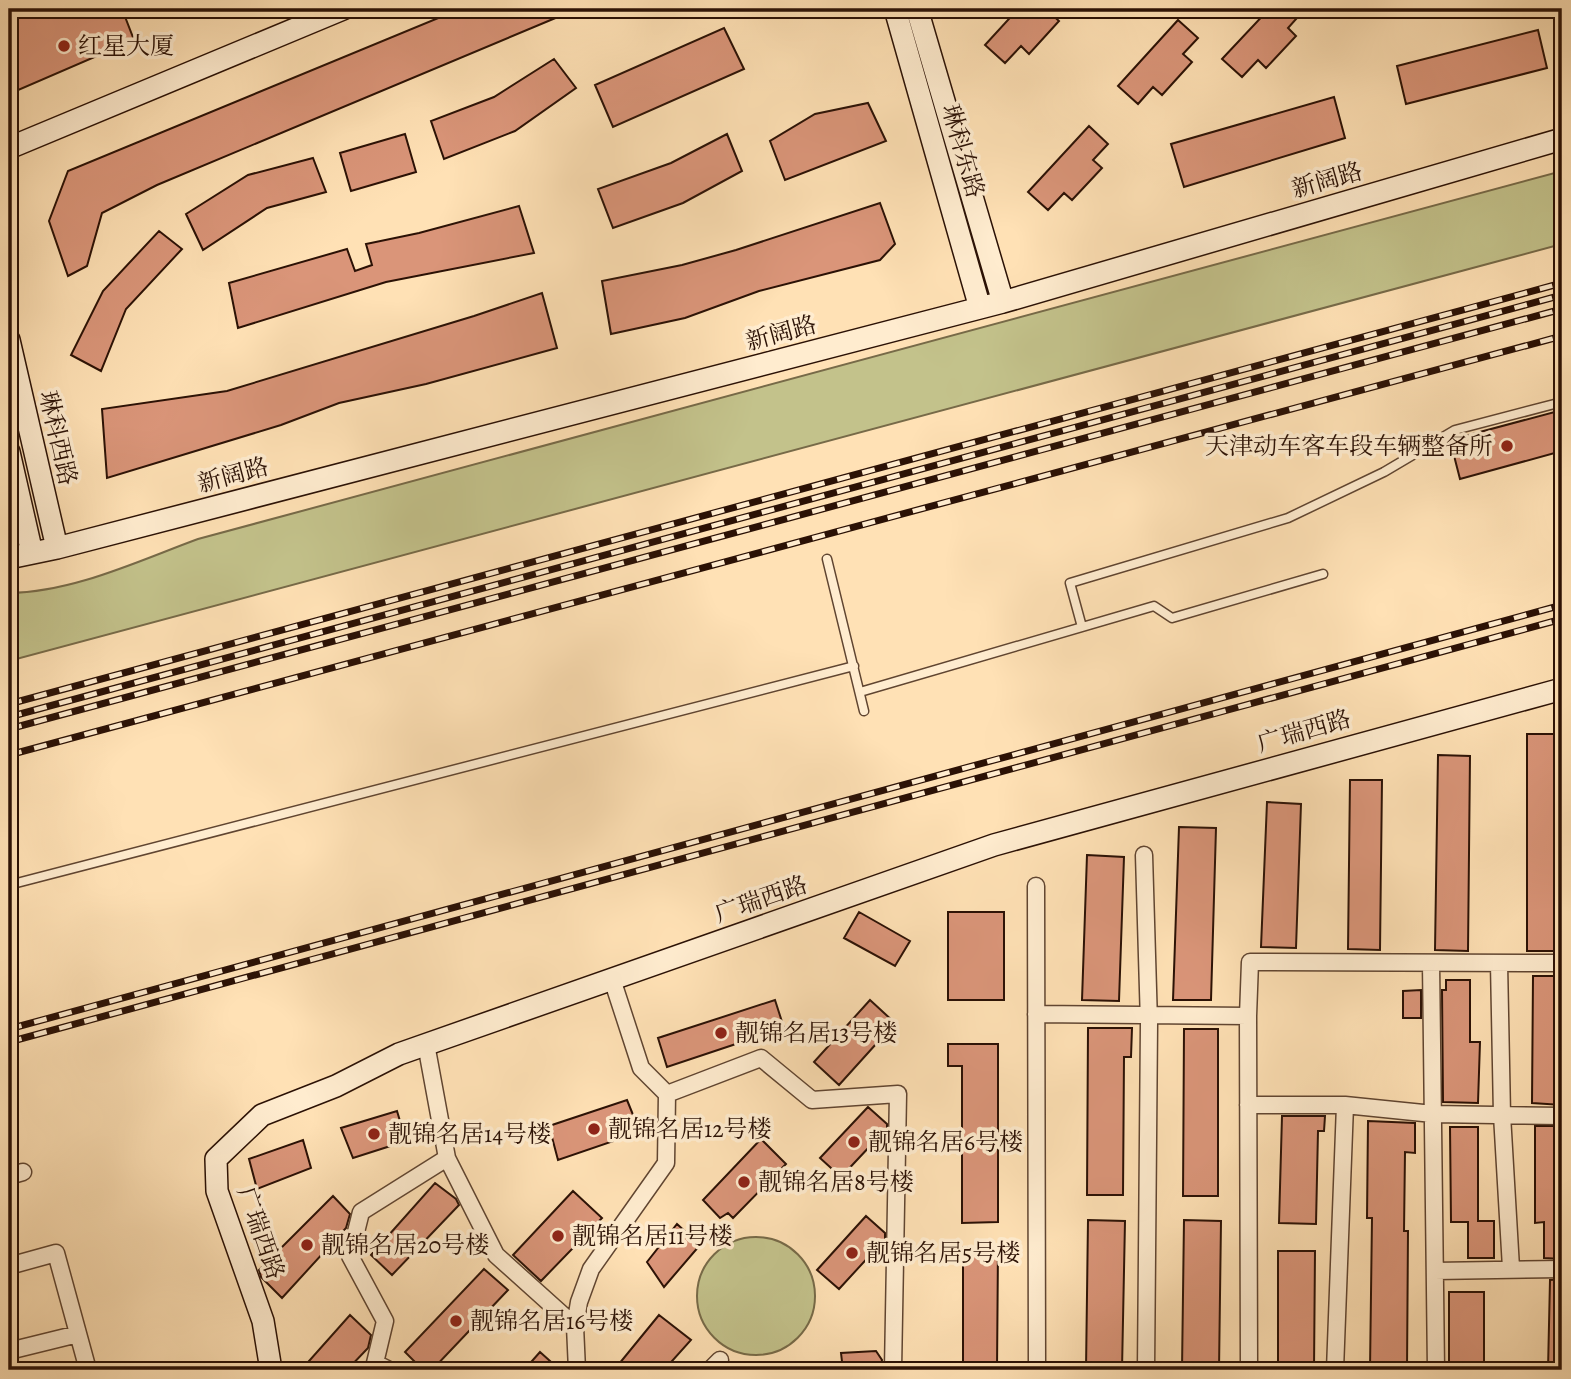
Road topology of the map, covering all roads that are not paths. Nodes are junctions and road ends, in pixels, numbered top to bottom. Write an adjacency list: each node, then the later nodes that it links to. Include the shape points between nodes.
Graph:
1 (320, 9): 5 (street)
2 (343, 9): 7 (street)
3 (895, 9): 9 (street, 琳科东路)
4 (917, 9): 8 (street, 琳科东路)
5 (9, 138)
6 (1562, 139): 8 (street, 新阔路)
7 (9, 148)
8 (1003, 302): 9 (street, 新阔路)
9 (981, 308): 13 (street, 新阔路)
10 (9, 340): 13 (street, 琳科西路)
11 (1562, 402): 18 (lane, via 1455,430 1384,472 1288,518 1070,583)
12 (9, 452): 14 (street, 琳科西路)
13 (57, 548): 14 (street, 新阔路)
14 (32, 553): 15 (street, 新阔路)
15 (9, 558)
16 (827, 559): 19 (lane)
17 (1323, 574): 18 (lane, via 1172,618 1154,606)
18 (1082, 627): 21 (lane)
19 (854, 666): 21 (lane); 24 (lane)
20 (1562, 688): 29 (street, 广瑞西路, via 994,845)
21 (860, 692): 22 (lane)
22 (864, 711)
23 (1144, 855): 31 (street)
24 (9, 886)
25 (1036, 886): 30 (street)
26 (1431, 963): 27 (street); 32 (street, via 1250,962); 37 (street)
27 (1499, 963): 28 (street); 38 (street)
28 (1562, 963)
29 (612, 979): 33 (street, 广瑞西路); 34 (street, via 641,1068)
30 (1036, 1014): 31 (street); 53 (street)
31 (1149, 1015): 32 (street); 54 (street)
32 (1248, 1016): 35 (street)
33 (426, 1044): 40 (street); 49 (street, 广瑞西路, via 262,1115 216,1159 217,1191 263,1321)
34 (667, 1094): 45 (street, via 666,1163 591,1269); 52 (street, via 761,1058 812,1100 898,1094)
35 (1248, 1105): 36 (street); 55 (street)
36 (1345, 1105): 37 (street); 56 (street)
37 (1433, 1114): 38 (street); 44 (street)
38 (1502, 1115): 39 (street); 42 (street)
39 (1562, 1116)
40 (447, 1158): 45 (street, via 496,1255); 50 (street, via 361,1212 350,1256 385,1321 375,1363)
41 (9, 1266): 46 (street, via 56,1253)
42 (1511, 1268): 43 (street); 44 (street)
43 (1562, 1269)
44 (1435, 1271): 57 (street)
45 (575, 1326): 51 (street)
46 (78, 1334): 47 (street); 48 (street)
47 (9, 1351)
48 (88, 1370)
49 (271, 1370)
50 (389, 1370)
51 (577, 1370)
52 (893, 1370)
53 (1037, 1370)
54 (1146, 1370)
55 (1249, 1370)
56 (1335, 1370)
57 (1436, 1370)

